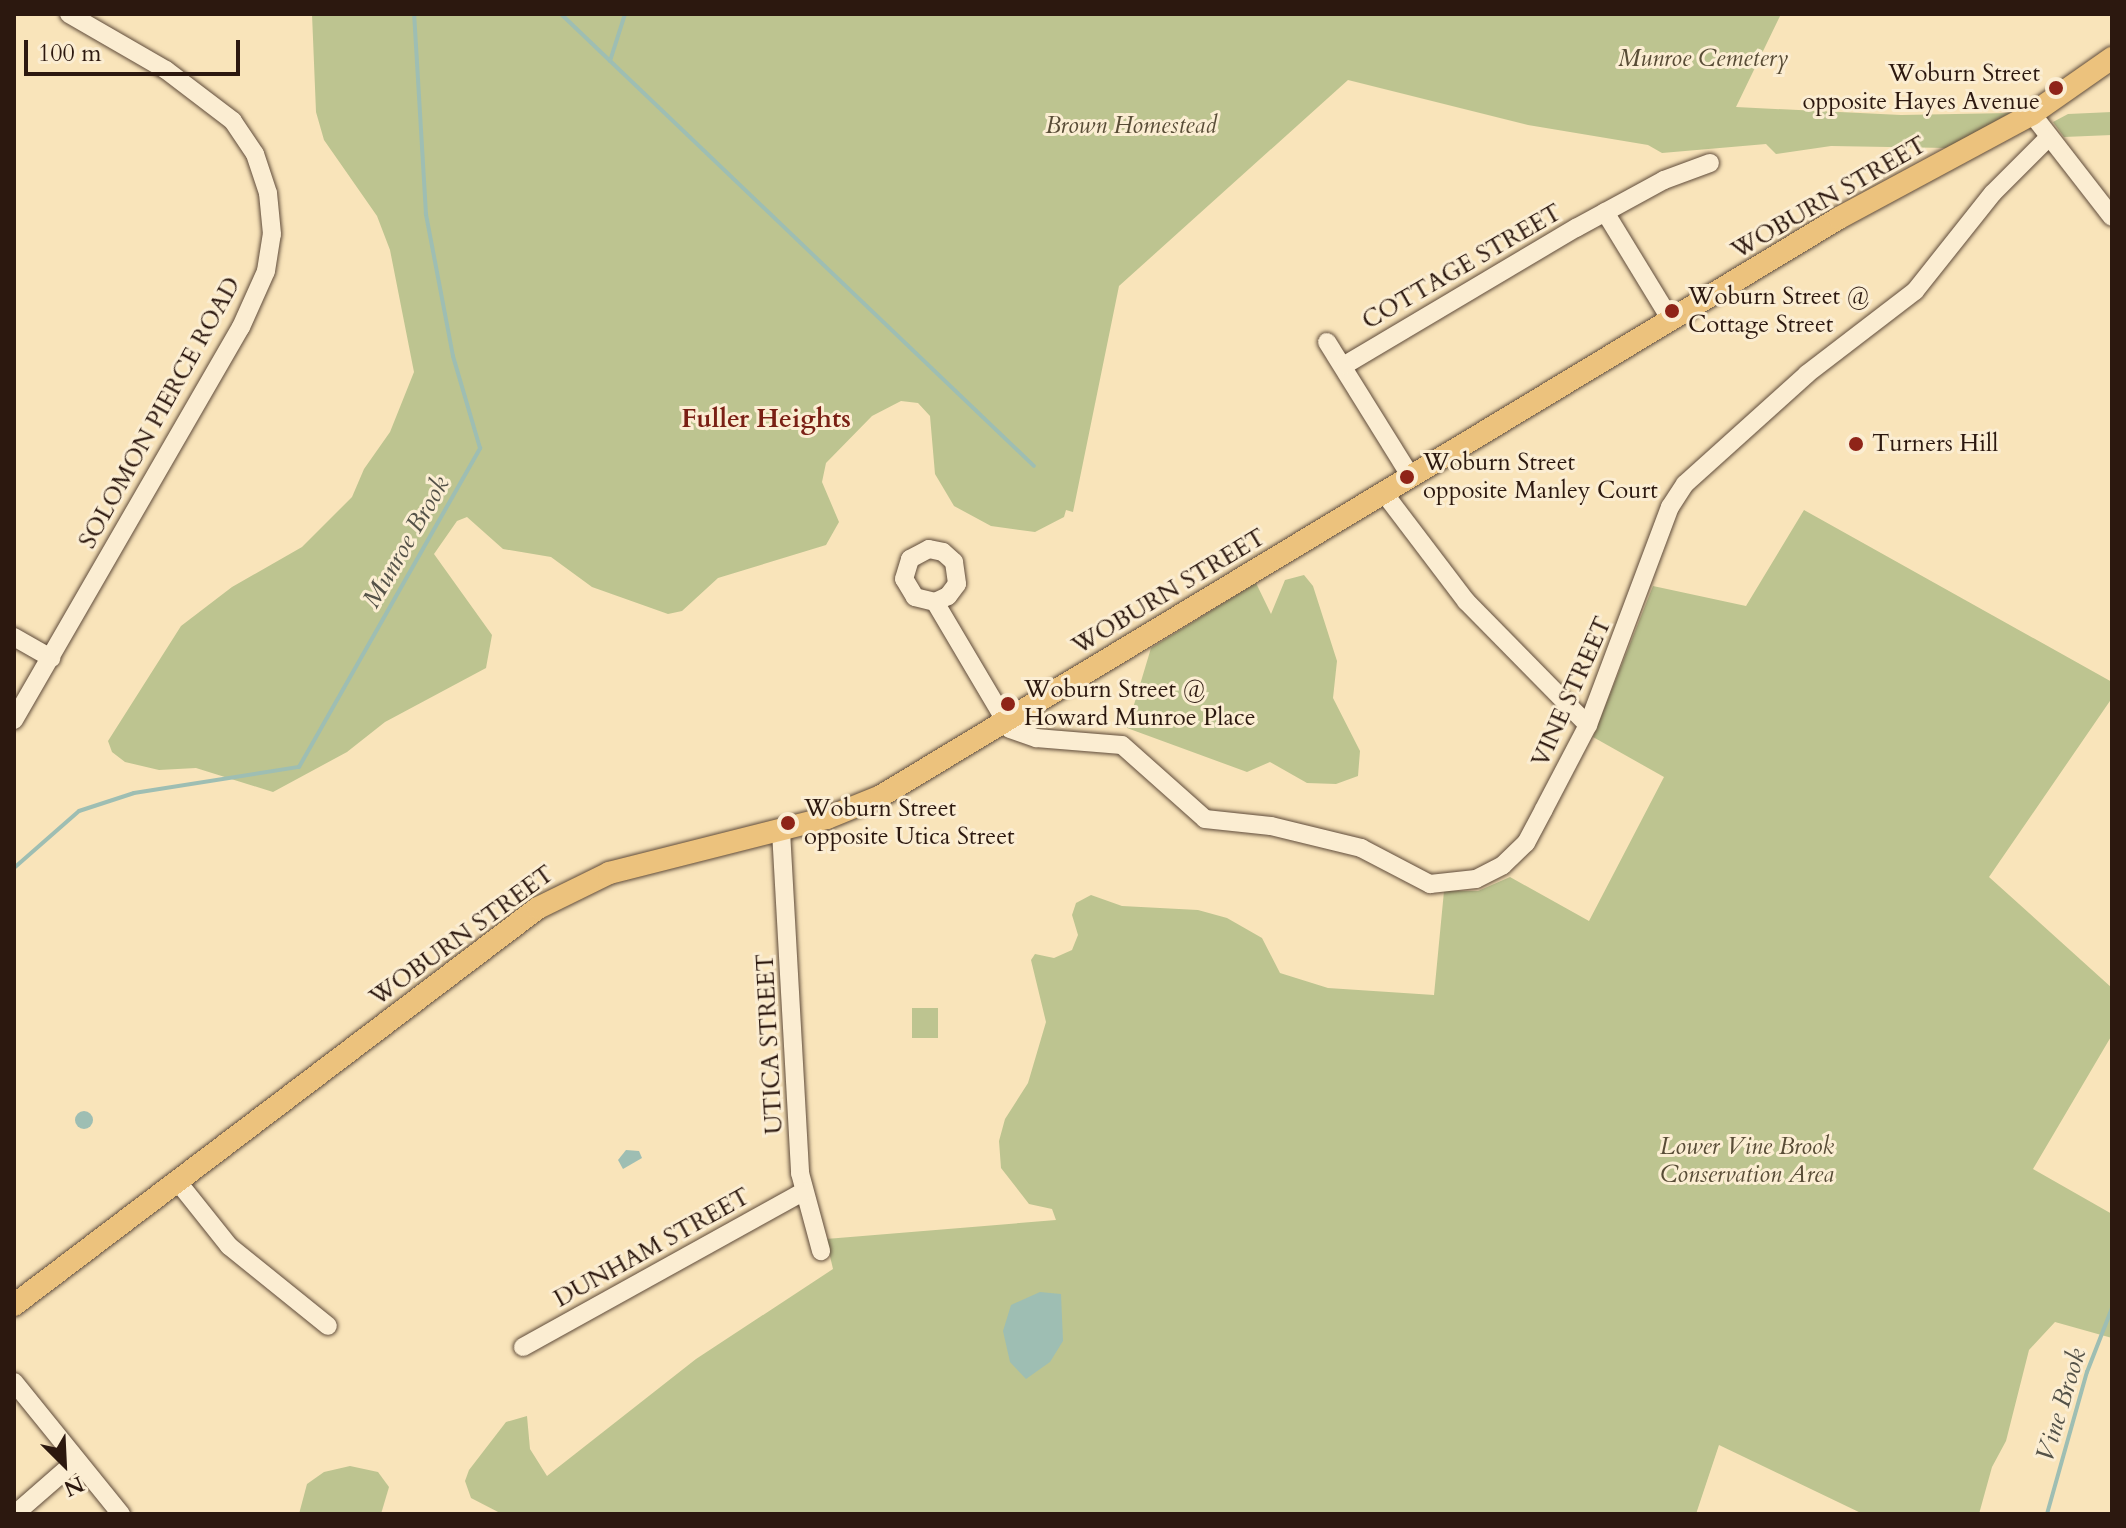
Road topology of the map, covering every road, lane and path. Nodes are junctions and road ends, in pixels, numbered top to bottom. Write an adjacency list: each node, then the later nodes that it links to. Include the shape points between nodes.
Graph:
1 (69, 14): 15 (street, SOLOMON PIERCE ROAD, via 166,70 233,121 255,154 268,193 272,234 266,271 241,327)
2 (2112, 58): 3 (main road, WOBURN STREET)
3 (2032, 114): 4 (street); 8 (main road, WOBURN STREET, via 1866,203)
4 (2047, 139): 7 (street); 18 (street, VINE STREET, via 2005,179 1915,291 1814,368 1685,484 1670,507)
5 (1710, 163): 6 (street, COTTAGE STREET)
6 (1605, 212): 8 (street); 10 (street, COTTAGE STREET)
7 (2112, 217)
8 (1671, 320): 11 (main road, WOBURN STREET)
9 (1327, 342): 10 (street)
10 (1345, 365): 11 (street)
11 (1411, 477): 12 (main road, WOBURN STREET)
12 (1384, 493): 17 (main road, WOBURN STREET); 18 (street, via 1466,601)
13 (935, 602): 17 (street)
14 (14, 637): 15 (street)
15 (51, 658): 16 (street, SOLOMON PIERCE ROAD)
16 (14, 720)
17 (1002, 723): 18 (street, VINE STREET, via 1036,738 1122,745 1205,819 1271,826 1361,848 1430,884 1448,885 1490,872 1526,843); 19 (main road, WOBURN STREET, via 881,796)
18 (1588, 725)
19 (781, 831): 20 (main road, WOBURN STREET, via 628,867 538,908); 21 (street, UTICA STREET)
20 (178, 1182): 23 (main road, WOBURN STREET); 24 (street, via 229,1246)
21 (804, 1191): 22 (street, UTICA STREET); 25 (street, DUNHAM STREET)
22 (821, 1251)
23 (14, 1305)
24 (328, 1326)
25 (523, 1347)
26 (14, 1382): 27 (street)
27 (77, 1460): 28 (street); 29 (street)
28 (15, 1514)
29 (121, 1514)

